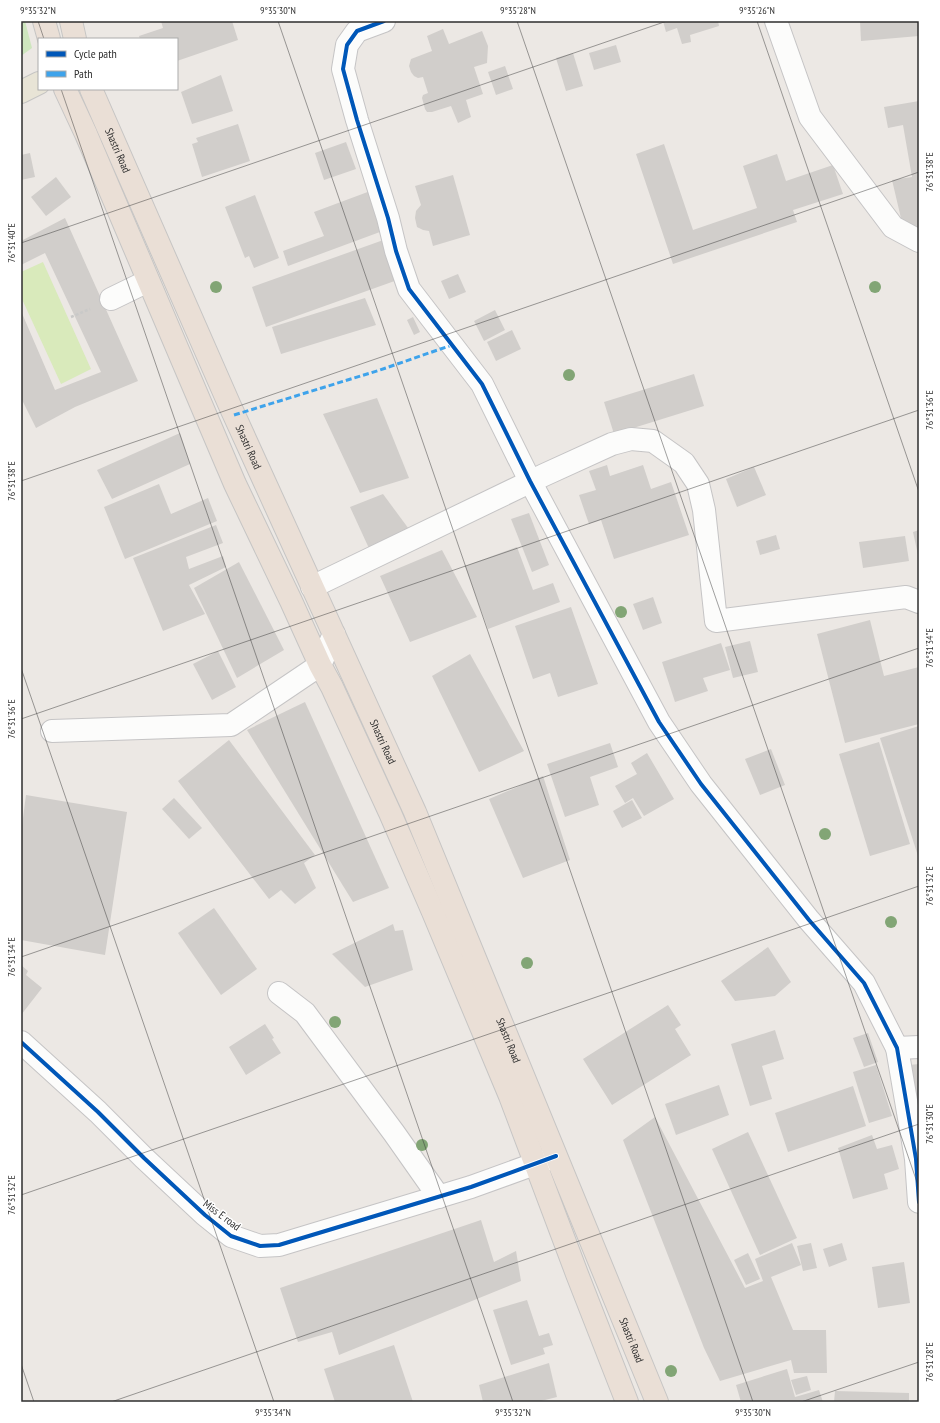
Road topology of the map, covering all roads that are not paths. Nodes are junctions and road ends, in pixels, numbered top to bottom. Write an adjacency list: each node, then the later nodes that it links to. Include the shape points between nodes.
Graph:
1 (44, 21): 5 (highway)
2 (71, 21): 6 (highway)
3 (384, 21): 14 (street, via 357,31 347,45 343,69 396,251 409,289 482,384)
4 (776, 21): 11 (street, via 810,117 893,227)
5 (49, 38)
6 (75, 38)
7 (38, 84): 10 (main road)
8 (65, 90): 12 (highway, Shastri Road)
9 (91, 90): 15 (highway, Shastri Road)
10 (21, 92)
11 (919, 240)
12 (148, 281): 13 (street); 18 (highway, Shastri Road, via 235,484)
13 (111, 299)
14 (530, 481): 15 (street); 16 (street, via 612,444 631,439 653,441 684,463 698,484 704,510 716,621 906,597); 23 (street, via 659,722 701,784 809,920 864,983)
15 (312, 587): 17 (highway, Shastri Road)
16 (919, 602)
17 (334, 634): 18 (street); 24 (highway, Shastri Road, via 415,812)
18 (320, 665): 19 (street, via 231,725); 25 (highway, Shastri Road, via 427,898 510,1096)
19 (52, 731)
20 (278, 993): 26 (street, via 305,1013)
21 (21, 1042): 26 (street, Miss E road, via 98,1112 204,1215 232,1236 260,1246 279,1245)
22 (919, 1047): 23 (street)
23 (897, 1048): 27 (street, via 916,1159)
24 (556, 1156): 25 (street, Miss E road); 29 (highway, Shastri Road)
25 (535, 1164): 26 (street, Miss E road); 28 (highway, Shastri Road)
26 (439, 1197)
27 (919, 1202)
28 (628, 1402)
29 (657, 1402)

